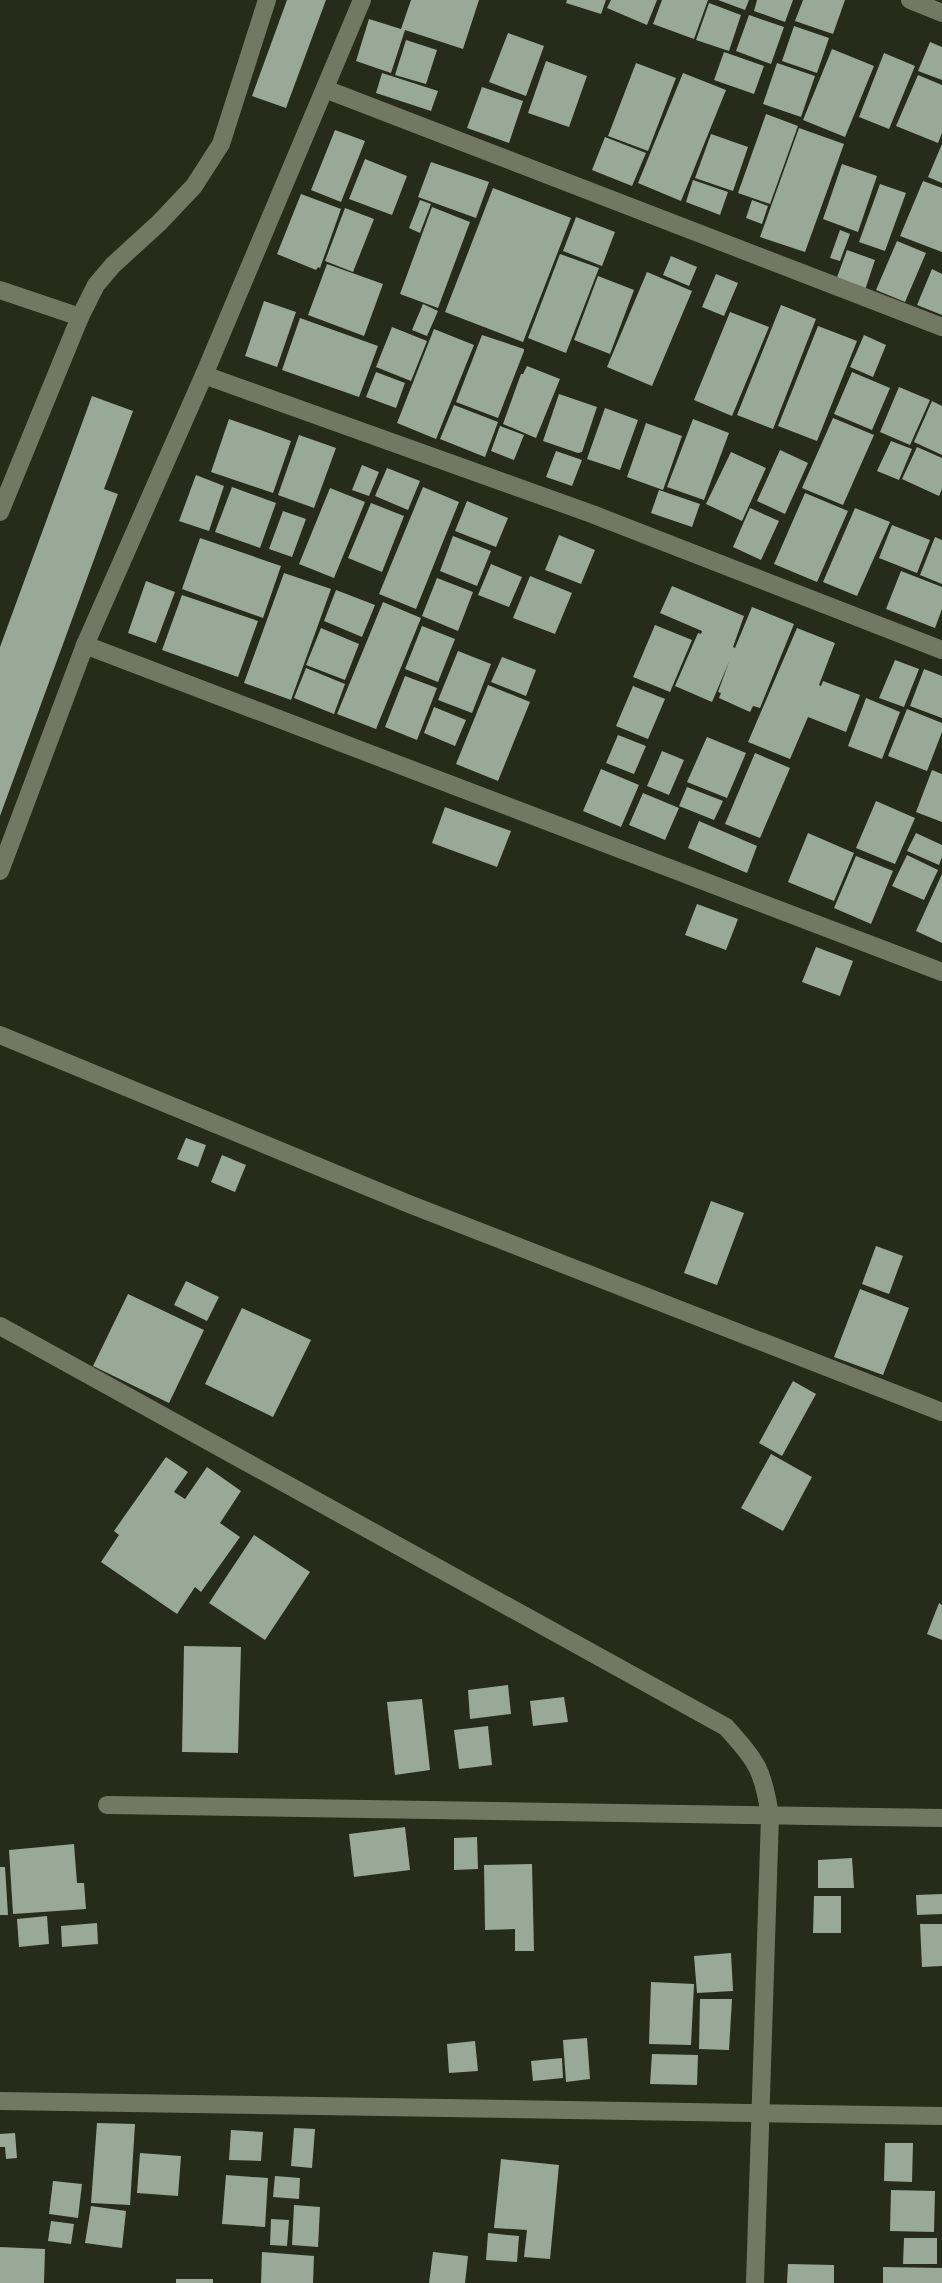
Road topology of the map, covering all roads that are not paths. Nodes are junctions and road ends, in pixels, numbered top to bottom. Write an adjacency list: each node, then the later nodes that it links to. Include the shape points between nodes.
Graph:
1 (267, 0): 7 (street, via 221,144 194,186 96,285)
2 (362, 0): 5 (street)
3 (909, 0): 4 (street)
4 (942, 13)
5 (324, 89): 8 (street); 9 (street)
6 (0, 290): 7 (street)
7 (80, 317): 10 (street)
8 (942, 327)
9 (204, 375): 11 (street); 12 (street, via 593,514)
10 (0, 512)
11 (85, 645): 13 (street); 14 (street)
12 (942, 650)
13 (0, 871)
14 (942, 972)
15 (0, 1035): 17 (street, via 409,1204)
16 (0, 1326): 19 (street, via 726,1727 753,1757 765,1782)
17 (942, 1412)
18 (107, 1805): 19 (street)
19 (770, 1816): 20 (street); 22 (street)
20 (942, 1818)
21 (0, 2101): 22 (street)
22 (762, 2111): 23 (street); 24 (street)
23 (942, 2116)
24 (755, 2283)

